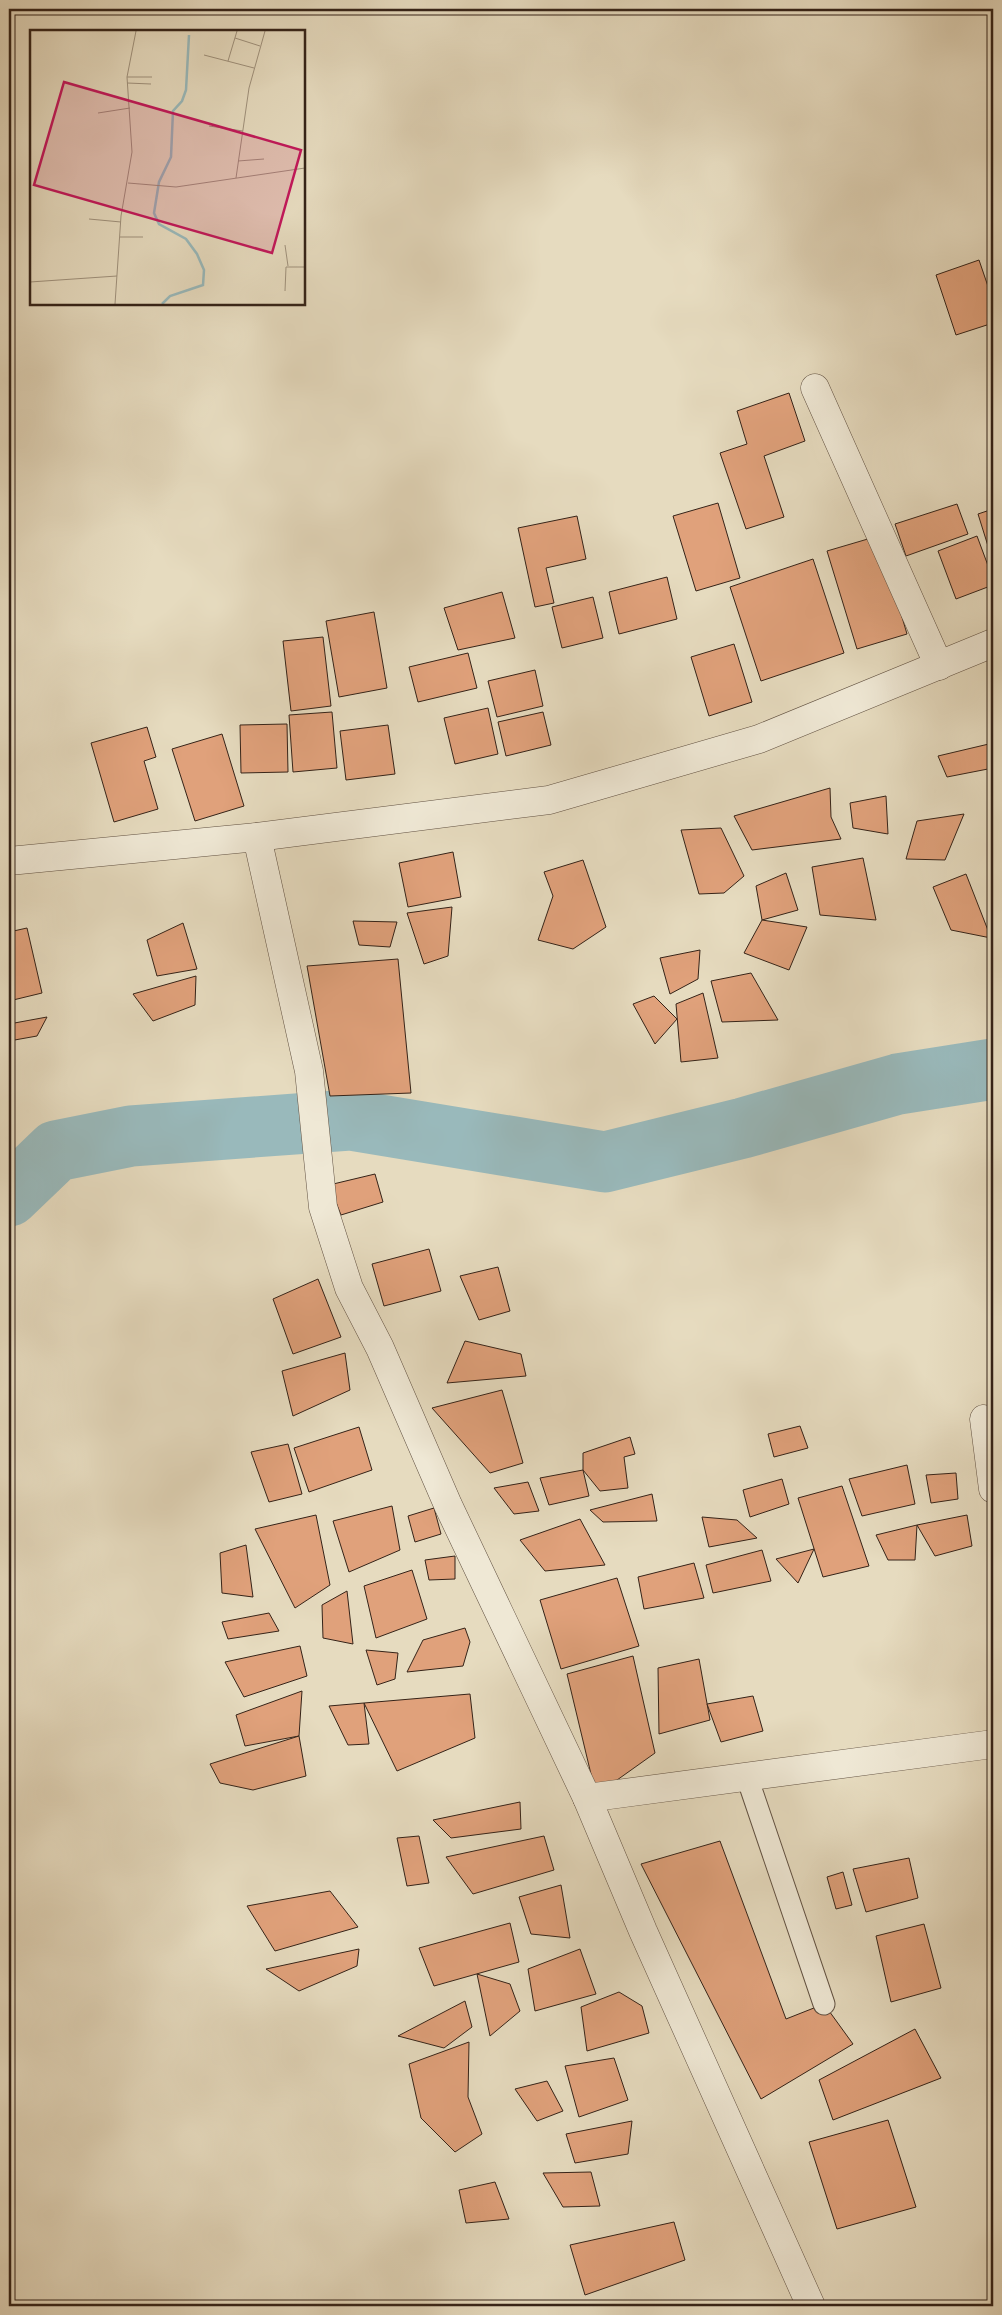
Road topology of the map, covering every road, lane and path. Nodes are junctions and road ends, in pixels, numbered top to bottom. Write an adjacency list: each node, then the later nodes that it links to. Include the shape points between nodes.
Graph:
1 (815, 388): 3 (street)
2 (993, 643): 3 (street)
3 (939, 666): 4 (street, via 758,739 548,800)
4 (258, 838): 5 (street); 10 (street, via 309,1071 323,1207 349,1288 380,1348 448,1505)
5 (9, 861)
6 (984, 1419): 7 (street)
7 (993, 1489)
8 (993, 1744): 9 (street)
9 (747, 1776): 10 (street); 11 (lane)
10 (587, 1798): 12 (street)
11 (824, 2004)
12 (811, 2306)

